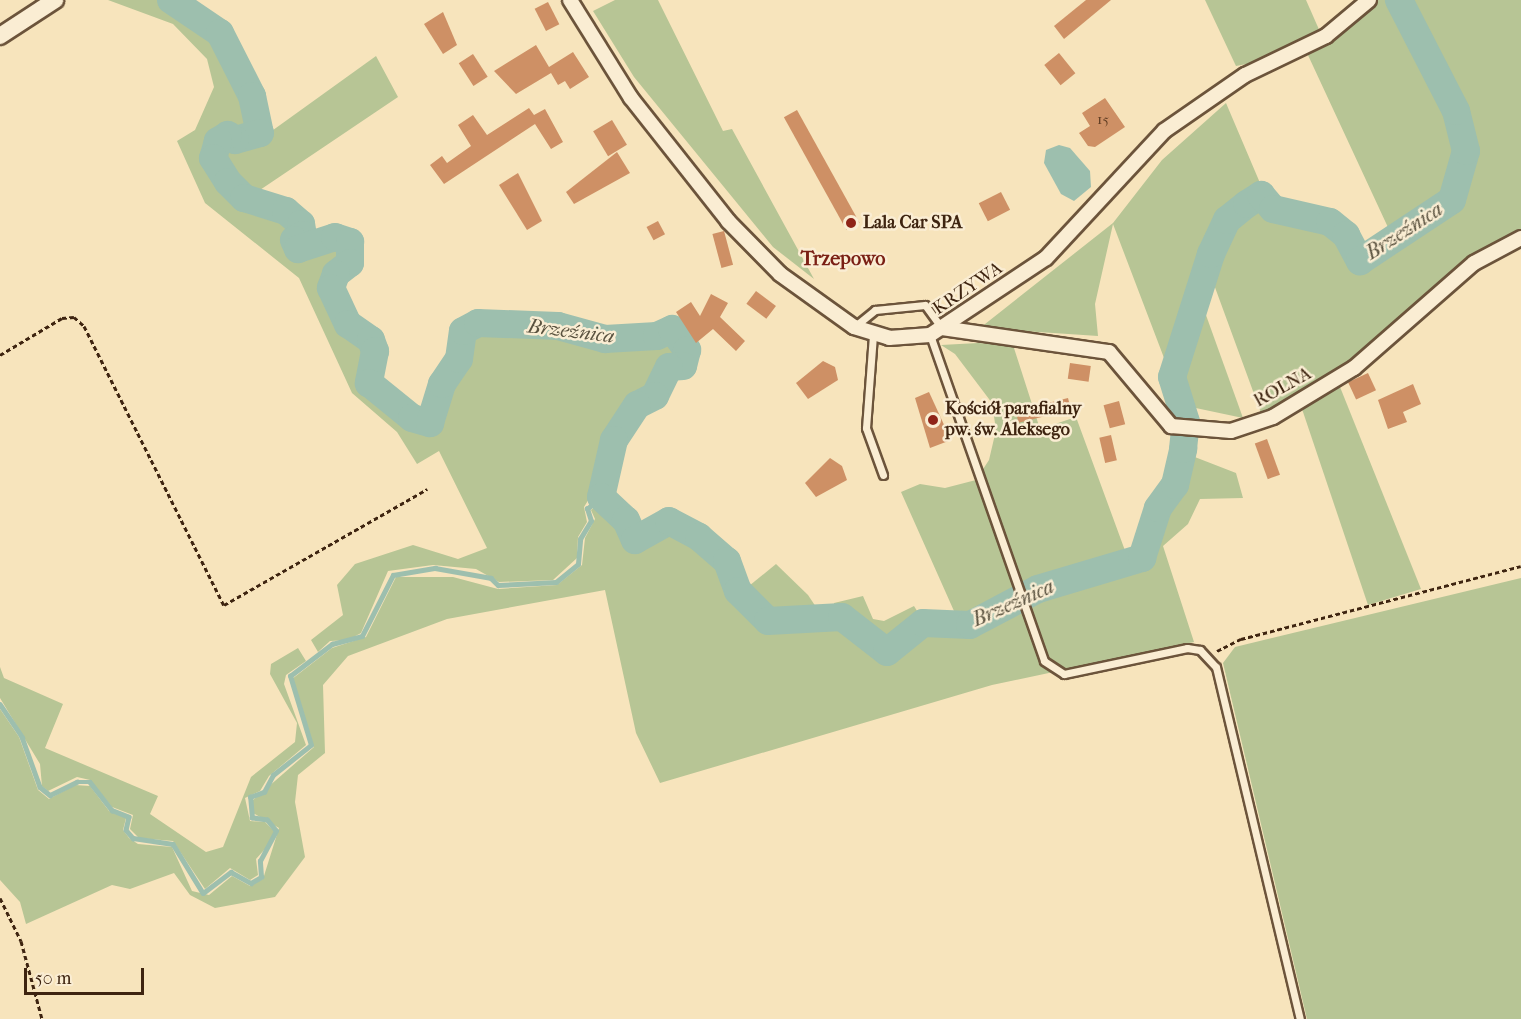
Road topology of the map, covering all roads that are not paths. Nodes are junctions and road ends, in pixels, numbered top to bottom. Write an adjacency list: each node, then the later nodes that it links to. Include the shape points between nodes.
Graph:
1 (55, 0): 4 (street)
2 (570, 0): 6 (street, KRZYWA, via 631,98 728,221 780,274)
3 (1369, 0): 7 (street, KRZYWA, via 1326,36 1245,75 1164,131 1046,258)
4 (0, 36)
5 (1521, 238): 7 (street, ROLNA, via 1474,263 1354,368 1273,417 1232,431 1174,426 1108,352)
6 (854, 327): 7 (lane, via 875,310 925,305); 8 (street, KRZYWA)
7 (936, 332): 8 (street, KRZYWA); 10 (lane, via 1044,661 1064,674 1187,648 1209,658)
8 (873, 334): 9 (lane, via 866,428)
9 (883, 475)
10 (1300, 1019)

